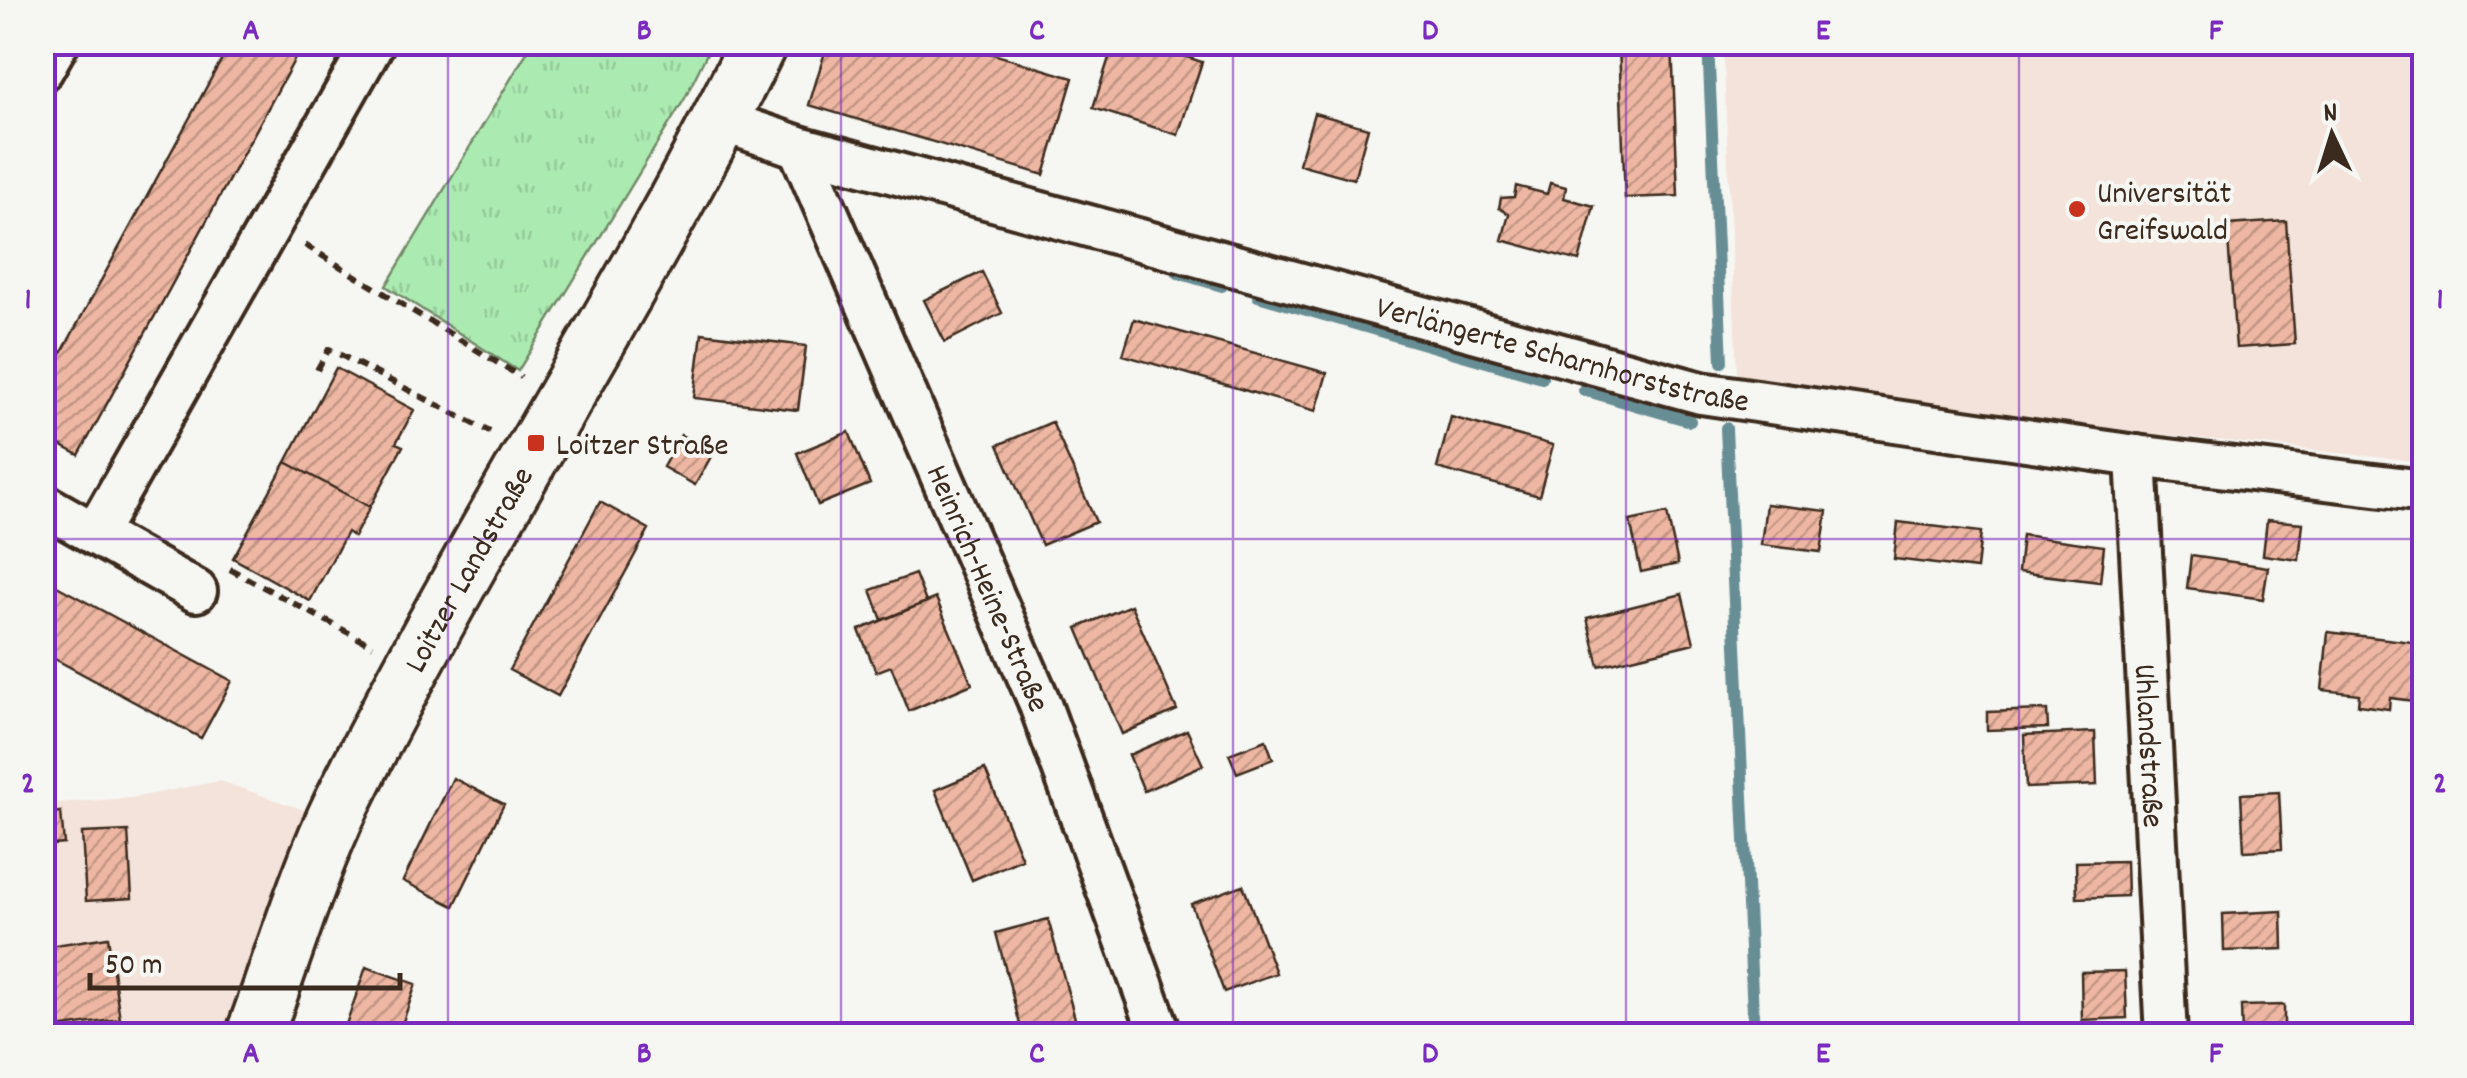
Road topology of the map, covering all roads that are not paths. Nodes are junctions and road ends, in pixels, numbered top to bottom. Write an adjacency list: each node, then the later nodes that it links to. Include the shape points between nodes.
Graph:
1 (58, 42): 4 (street)
2 (374, 42): 10 (street)
3 (759, 42): 5 (main road)
4 (42, 70)
5 (720, 120): 6 (street, Verlängerte Scharnhorststraße); 12 (main road, Loitzer Landstraße, via 341,804)
6 (799, 148): 7 (street, Verlängerte Scharnhorststraße, via 1701,393); 13 (street, Heinrich-Heine-Straße, via 1038,699)
7 (2136, 456): 8 (street, Verlängerte Scharnhorststraße); 14 (street, Uhlandstraße)
8 (2424, 491)
9 (42, 504): 10 (street)
10 (95, 534): 11 (street)
11 (210, 578)
12 (254, 1036)
13 (1161, 1036)
14 (2166, 1036)

